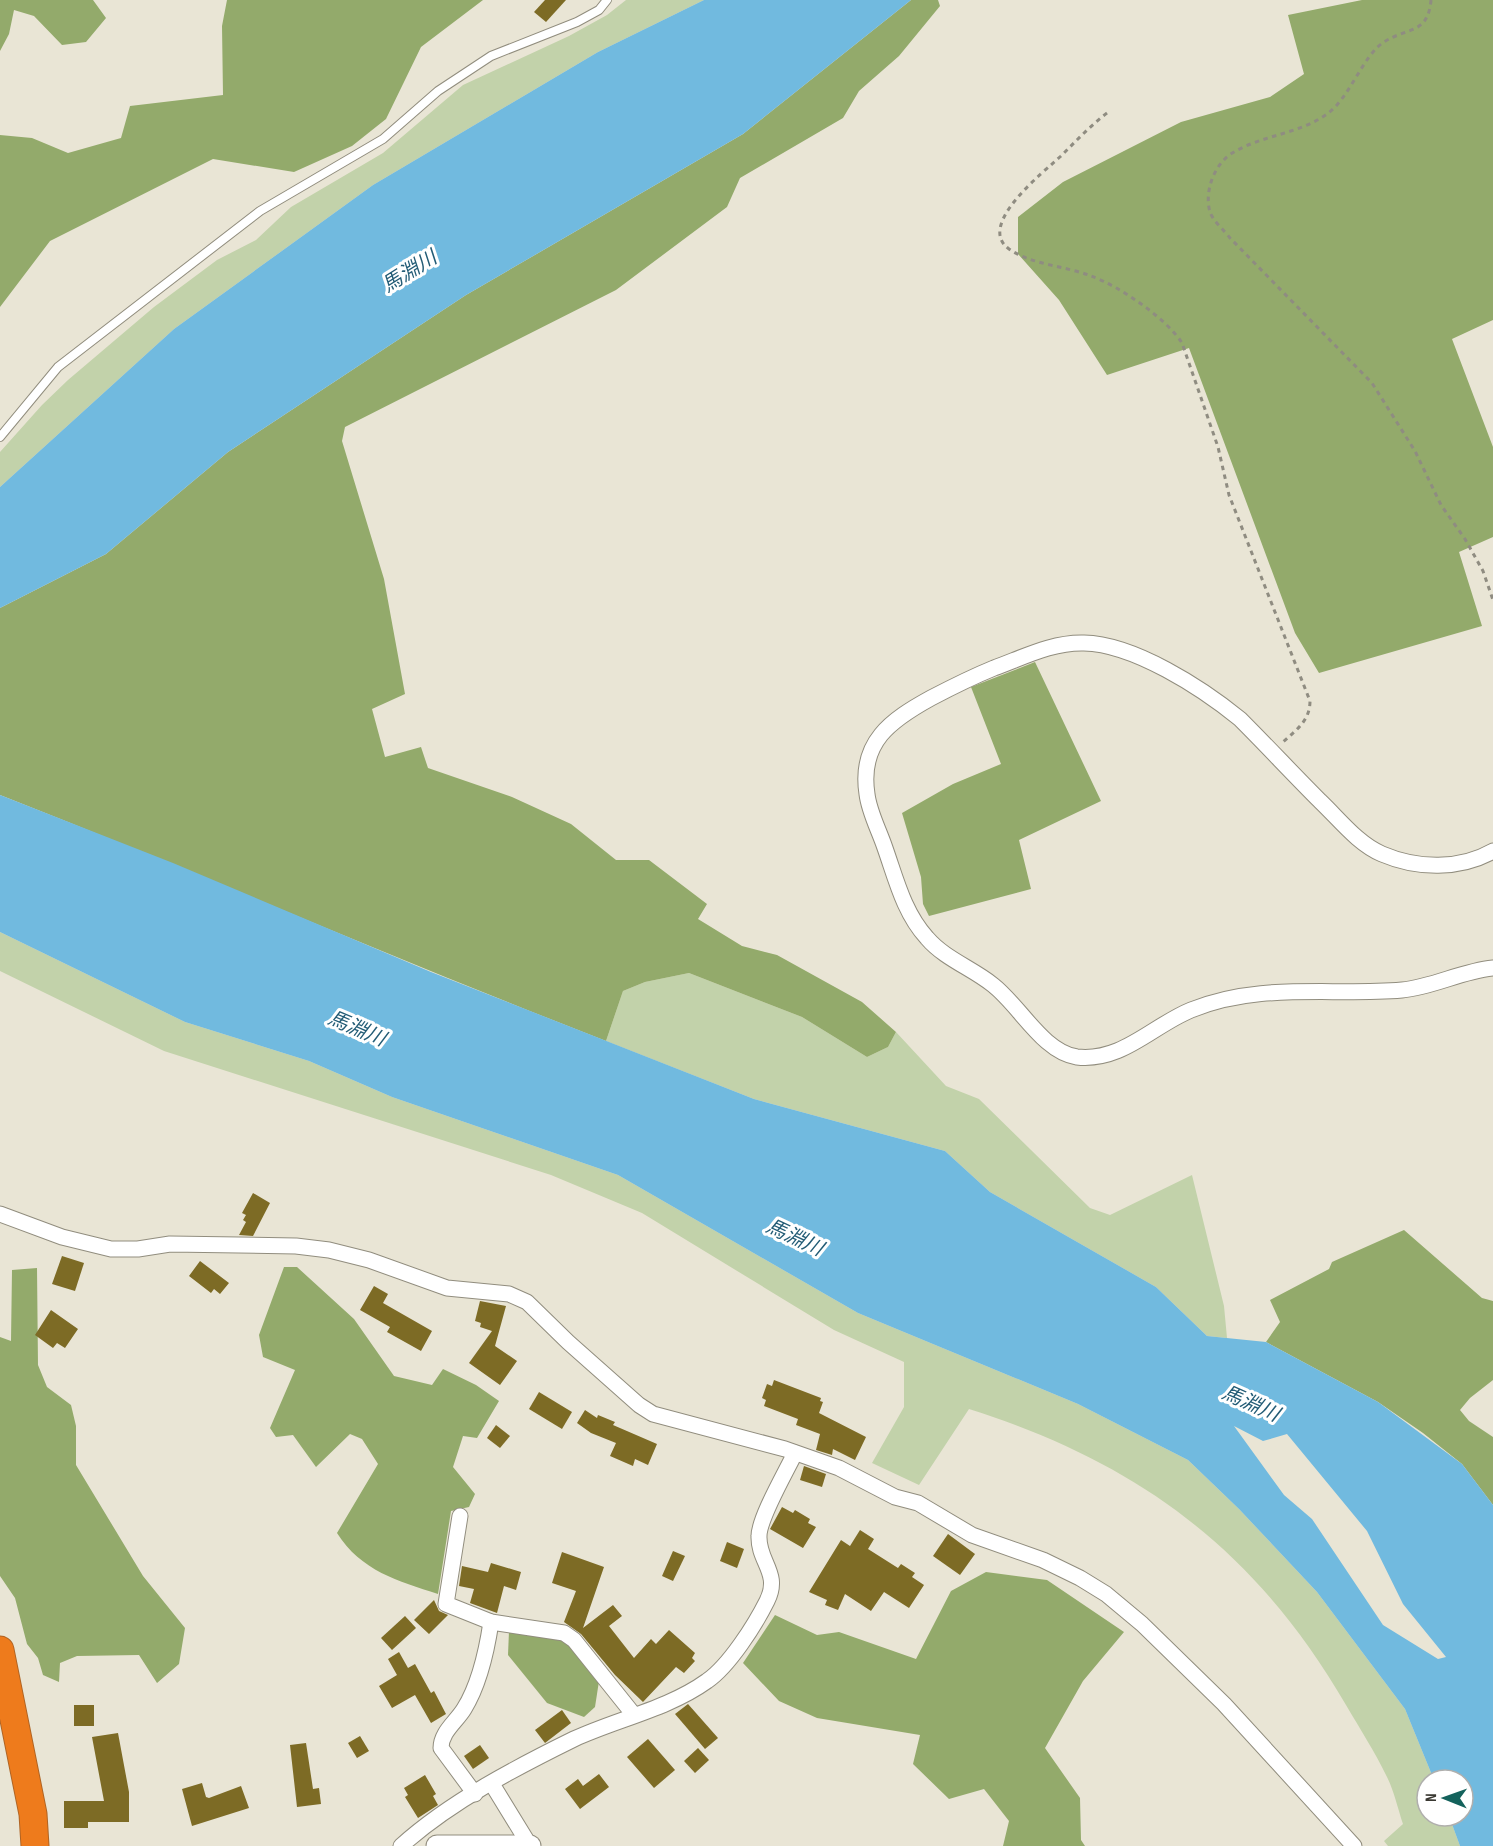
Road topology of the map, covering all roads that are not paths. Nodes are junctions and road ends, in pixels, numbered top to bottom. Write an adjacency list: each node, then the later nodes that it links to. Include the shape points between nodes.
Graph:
1 (607, 0): 2 (lane, via 599,10 577,22 491,56 438,91 383,139 260,212 58,367)
2 (0, 437)
3 (1493, 851): 4 (street, via 1444,866 1381,854 1360,840 1234,714 1190,684 1131,654 1100,645 1066,644 979,674 898,716 885,728 872,752 866,780 867,797 904,904 916,925 943,954 1007,997 1043,1039 1061,1053 1102,1057 1120,1052 1181,1014 1226,998 1288,990 1359,993 1406,989)
4 (1493, 968)
5 (0, 1214): 6 (street, via 89,1246 296,1246 369,1260 447,1288 509,1294 527,1302 653,1414)
6 (795, 1453): 10 (street, via 759,1535 761,1551 771,1570 768,1600 709,1680); 17 (street, via 839,1468 895,1497 918,1503 972,1535 1043,1560 1106,1594 1224,1704)
7 (460, 1516): 8 (street, via 446,1604)
8 (491, 1622): 10 (street, via 564,1633 574,1640); 12 (street, via 480,1669 465,1707 441,1739 441,1748)
9 (0, 1650): 13 (highway, via 33,1814)
10 (634, 1715): 11 (street, via 575,1739)
11 (492, 1784): 12 (street); 16 (street)
12 (475, 1794): 14 (street)
13 (35, 1846)
14 (401, 1846)
15 (437, 1846): 16 (main road)
16 (530, 1846)
17 (1354, 1846)

